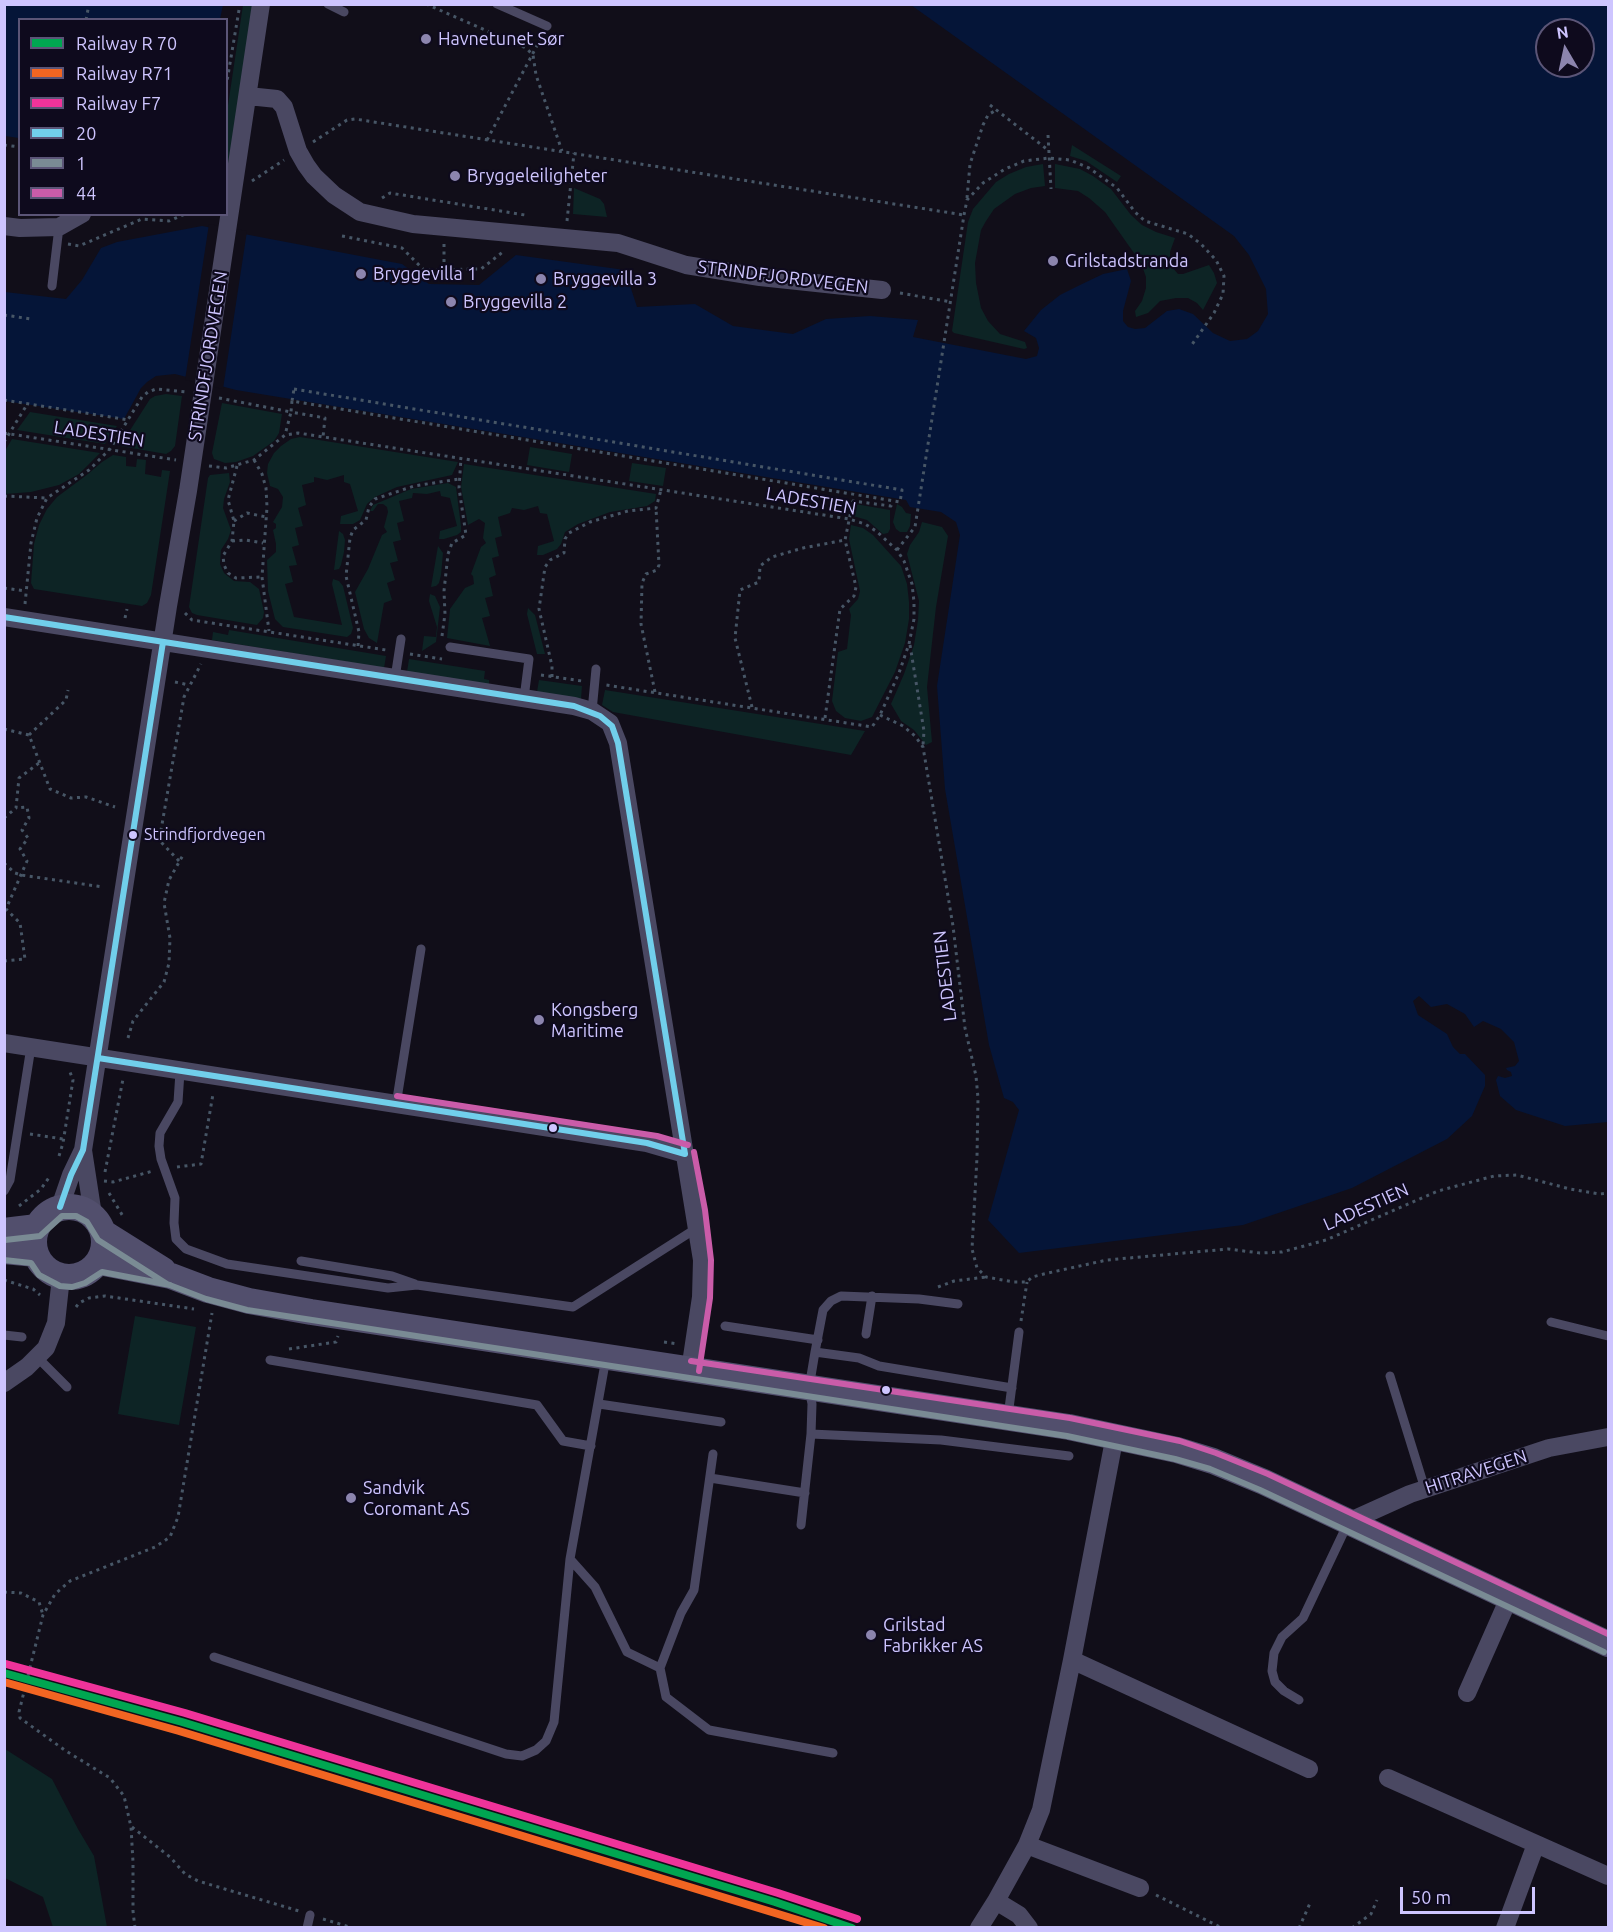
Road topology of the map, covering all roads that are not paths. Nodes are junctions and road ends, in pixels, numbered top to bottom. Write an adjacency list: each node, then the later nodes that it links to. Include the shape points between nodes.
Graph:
1 (261, 4): 6 (street, STRINDFJORDVEGEN)
2 (328, 4): 4 (lane)
3 (497, 4): 5 (lane)
4 (344, 12)
5 (547, 26)
6 (248, 96): 7 (street, STRINDFJORDVEGEN); 12 (street, STRINDFJORDVEGEN, via 277,99 284,107 298,151 314,176 360,212 413,224 618,243 686,265)
7 (229, 201): 15 (street, STRINDFJORDVEGEN)
8 (80, 216): 10 (street)
9 (4, 226): 10 (street)
10 (58, 235): 11 (lane)
11 (52, 286)
12 (882, 290)
13 (4, 617): 15 (street)
14 (401, 639): 18 (lane)
15 (163, 642): 18 (street); 24 (street, STRINDFJORDVEGEN)
16 (450, 646): 19 (lane, via 529,658)
17 (596, 669): 20 (lane)
18 (395, 678): 19 (street)
19 (524, 698): 20 (street)
20 (592, 711): 28 (street, via 610,723 618,743)
21 (422, 949): 26 (lane)
22 (4, 1043): 23 (street)
23 (31, 1047): 24 (street); 29 (lane, via 10,1180)
24 (98, 1058): 25 (street); 27 (street, STRINDFJORDVEGEN)
25 (180, 1072): 26 (street); 41 (lane, via 178,1102 160,1133 159,1146 175,1198 176,1239 186,1249 227,1264 387,1288)
26 (396, 1105): 28 (street, via 647,1143)
27 (83, 1150): 30 (street, STRINDFJORDVEGEN); 32 (street, STRINDFJORDVEGEN)
28 (685, 1154): 34 (street)
29 (4, 1191)
30 (60, 1207): 32 (street, via 78,1207); 33 (street)
31 (8, 1221): 33 (street)
32 (99, 1224): 38 (street, via 105,1248); 39 (street)
33 (37, 1227): 36 (street)
34 (697, 1228): 41 (lane, via 573,1307); 56 (street, via 702,1260 701,1297)
35 (4, 1251): 36 (street)
36 (36, 1254): 40 (street, via 45,1268)
37 (301, 1261): 41 (lane, via 392,1276)
38 (99, 1262): 39 (street); 40 (street, via 82,1275)
39 (171, 1275): 53 (street, via 249,1301)
40 (61, 1276): 54 (street, via 56,1323)
41 (417, 1285)
42 (872, 1296): 43 (lane); 47 (lane); 51 (lane, via 841,1296 831,1301 824,1310)
43 (958, 1304)
44 (1551, 1322): 49 (lane)
45 (725, 1326): 51 (lane)
46 (1019, 1332): 61 (lane)
47 (866, 1334)
48 (4, 1335): 50 (lane)
49 (1608, 1336)
50 (22, 1337)
51 (818, 1340): 52 (lane)
52 (815, 1352): 60 (lane); 61 (lane)
53 (607, 1357): 56 (street); 62 (lane)
54 (38, 1358): 58 (street); 59 (lane)
55 (270, 1360): 68 (lane, via 537,1405 563,1441)
56 (690, 1370): 60 (street)
57 (1390, 1376): 72 (lane)
58 (4, 1383)
59 (67, 1387)
60 (809, 1388): 63 (street); 65 (lane)
61 (1012, 1388): 63 (lane)
62 (600, 1404): 64 (lane); 68 (lane)
63 (1007, 1418): 66 (street)
64 (721, 1422)
65 (811, 1434): 70 (lane, via 941,1440); 73 (lane)
66 (1114, 1436): 74 (street, via 1213,1461); 80 (street)
67 (1608, 1437): 72 (street, HITRAVEGEN, via 1549,1448)
68 (591, 1446): 76 (lane)
69 (713, 1454): 71 (lane)
70 (1069, 1456)
71 (710, 1478): 73 (lane); 81 (lane, via 694,1590)
72 (1425, 1489): 74 (street, HITRAVEGEN)
73 (805, 1493): 75 (lane)
74 (1348, 1522): 77 (street); 83 (lane, via 1303,1618 1282,1637 1274,1653 1275,1682)
75 (801, 1526)
76 (570, 1559): 79 (lane, via 554,1722 546,1741 522,1756); 81 (lane, via 595,1587 627,1652)
77 (1509, 1598): 78 (street); 82 (street)
78 (1608, 1644)
79 (214, 1657)
80 (1072, 1660): 85 (street); 87 (street, via 1041,1810)
81 (660, 1668): 84 (lane, via 666,1697 709,1730)
82 (1467, 1693)
83 (1299, 1700)
84 (833, 1753)
85 (1309, 1769)
86 (1388, 1778): 88 (street)
87 (1027, 1845): 90 (street); 91 (street)
88 (1536, 1845): 89 (street); 96 (street)
89 (1608, 1876)
90 (1140, 1888)
91 (996, 1901): 94 (street); 95 (street, via 1018,1915)
92 (310, 1915): 93 (lane)
93 (307, 1928)
94 (979, 1928)
95 (1029, 1928)
96 (1506, 1928)

